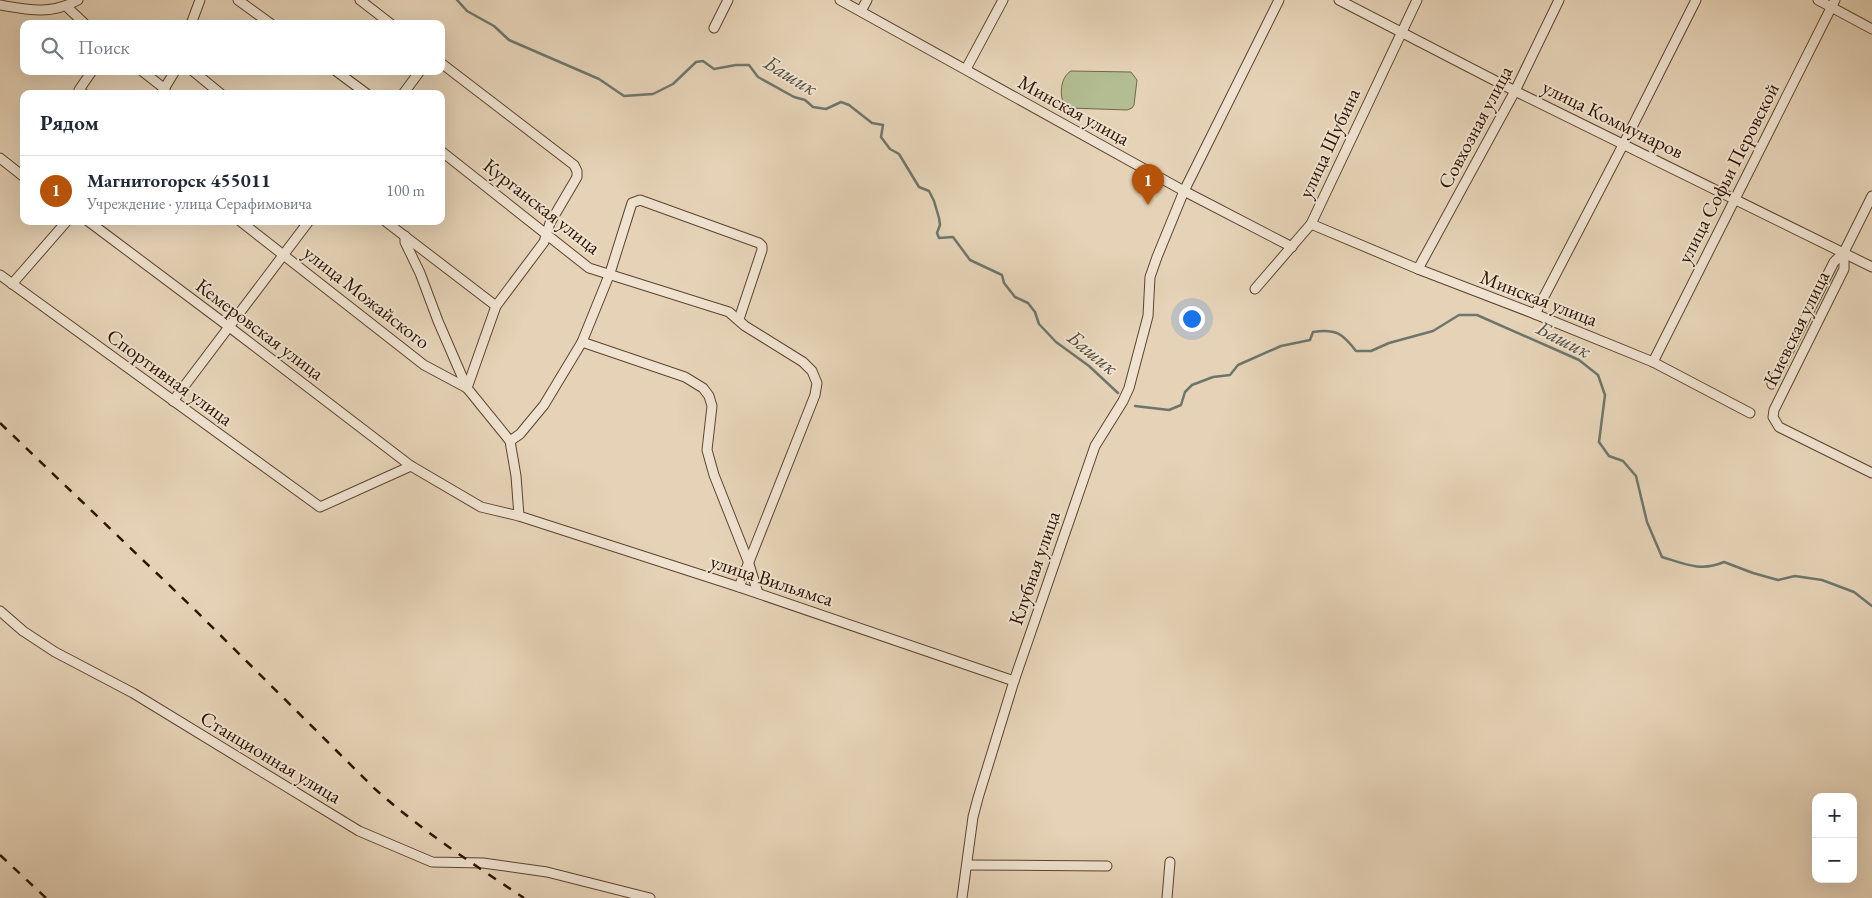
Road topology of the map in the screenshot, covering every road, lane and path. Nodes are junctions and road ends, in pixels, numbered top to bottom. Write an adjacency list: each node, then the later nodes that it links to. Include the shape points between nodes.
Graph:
1 (78, 0): 17 (street)
2 (200, 0): 20 (street)
3 (238, 0): 21 (street)
4 (360, 0): 22 (street)
5 (728, 0): 23 (street)
6 (840, 0): 18 (street, Минская улица)
7 (867, 0): 18 (street)
8 (1003, 0): 27 (street)
9 (1279, 0): 45 (street, Клубная улица)
10 (1339, 0): 25 (street, улица Коммунаров)
11 (1417, 0): 25 (street, улица Шубина)
12 (1559, 0): 40 (street, Совхозная улица)
13 (1696, 0): 41 (street)
14 (1818, 0): 15 (street)
15 (1833, 3): 24 (street); 47 (street, улица Софьи Перовской)
16 (0, 4): 17 (street, via 38,11)
17 (66, 7): 19 (street)
18 (861, 11): 27 (street, Минская улица)
19 (81, 20)
20 (192, 20)
21 (266, 20)
22 (386, 20)
23 (714, 28)
24 (1872, 29)
25 (1401, 32): 40 (street, улица Коммунаров); 48 (street, улица Шубина)
26 (445, 66): 54 (street, via 574,165 577,177)
27 (966, 69): 45 (street, Минская улица)
28 (90, 75): 34 (street)
29 (146, 75): 35 (street)
30 (173, 75): 36 (street)
31 (198, 75): 37 (street)
32 (341, 75): 38 (street)
33 (417, 75): 39 (street)
34 (83, 90)
35 (162, 90)
36 (164, 90)
37 (216, 90)
38 (362, 90)
39 (407, 90)
40 (1515, 91): 41 (street, улица Коммунаров); 60 (street, Совхозная улица)
41 (1624, 144): 47 (street, улица Коммунаров); 66 (street)
42 (445, 154): 54 (street, Курганская улица)
43 (0, 158): 44 (street)
44 (20, 175)
45 (1184, 191): 56 (street, Минская улица); 85 (street, Клубная улица, via 1150,277 1148,316 1129,388 1095,446)
46 (1872, 196): 57 (street, Киевская улица)
47 (1734, 199): 57 (street, улица Коммунаров); 71 (street, улица Софьи Перовской)
48 (1311, 224): 56 (street, улица Шубина); 60 (street, Минская улица)
49 (64, 225): 63 (street)
50 (93, 225): 68 (street, Кемеровская улица)
51 (245, 225): 58 (street, улица Можайского)
52 (306, 225): 58 (street)
53 (390, 225): 55 (street)
54 (547, 234): 61 (street, Курганская улица, via 589,268); 65 (street)
55 (405, 236): 65 (street); 74 (street)
56 (1292, 247): 64 (street, улица Шубина)
57 (1844, 252): 59 (street, улица Коммунаров); 70 (street, Киевская улица, via 1834,262); 72 (street, Киевская улица, via 1844,270)
58 (284, 255): 68 (street); 74 (street, улица Можайского, via 424,365)
59 (1872, 267)
60 (1418, 270): 66 (street, Минская улица)
61 (610, 273): 67 (street, Курганская улица, via 729,312); 67 (street, via 632,203 640,200 762,246); 69 (street)
62 (0, 274): 63 (street, Спортивная улица)
63 (12, 284): 75 (street, Спортивная улица)
64 (1255, 289)
65 (496, 306): 74 (street)
66 (1535, 314): 71 (street, Минская улица)
67 (738, 319): 81 (street, Курганская улица, via 744,326 803,362 817,383)
68 (228, 326): 75 (street); 78 (street, Кемеровская улица)
69 (582, 342): 77 (street, via 544,405); 81 (street, via 685,377 703,388 712,406 709,458)
70 (1784, 360): 72 (street); 73 (street, Киевская улица)
71 (1653, 362): 76 (street, Минская улица)
72 (1796, 367): 79 (street, Киевская улица, via 1774,410 1773,417 1779,428)
73 (1772, 384)
74 (467, 388): 77 (street)
75 (173, 401): 78 (street, Спортивная улица, via 320,507)
76 (1750, 413)
77 (510, 441): 80 (street)
78 (411, 466): 80 (street, Кемеровская улица, via 481,507)
79 (1871, 470)
80 (519, 516): 82 (street, улица Вильямса)
81 (748, 561): 82 (street); 83 (street)
82 (739, 587): 83 (street, улица Вильямса)
83 (758, 593): 85 (street, улица Вильямса)
84 (0, 611): 89 (street, Станционная улица, via 55,652 133,693 359,831 432,862 483,863 547,872)
85 (1014, 681): 87 (street, Клубная улица, via 973,817)
86 (1170, 862): 91 (street)
87 (967, 865): 88 (street); 90 (street, Клубная улица)
88 (1107, 866)
89 (650, 898)
90 (962, 898)
91 (1167, 898)

